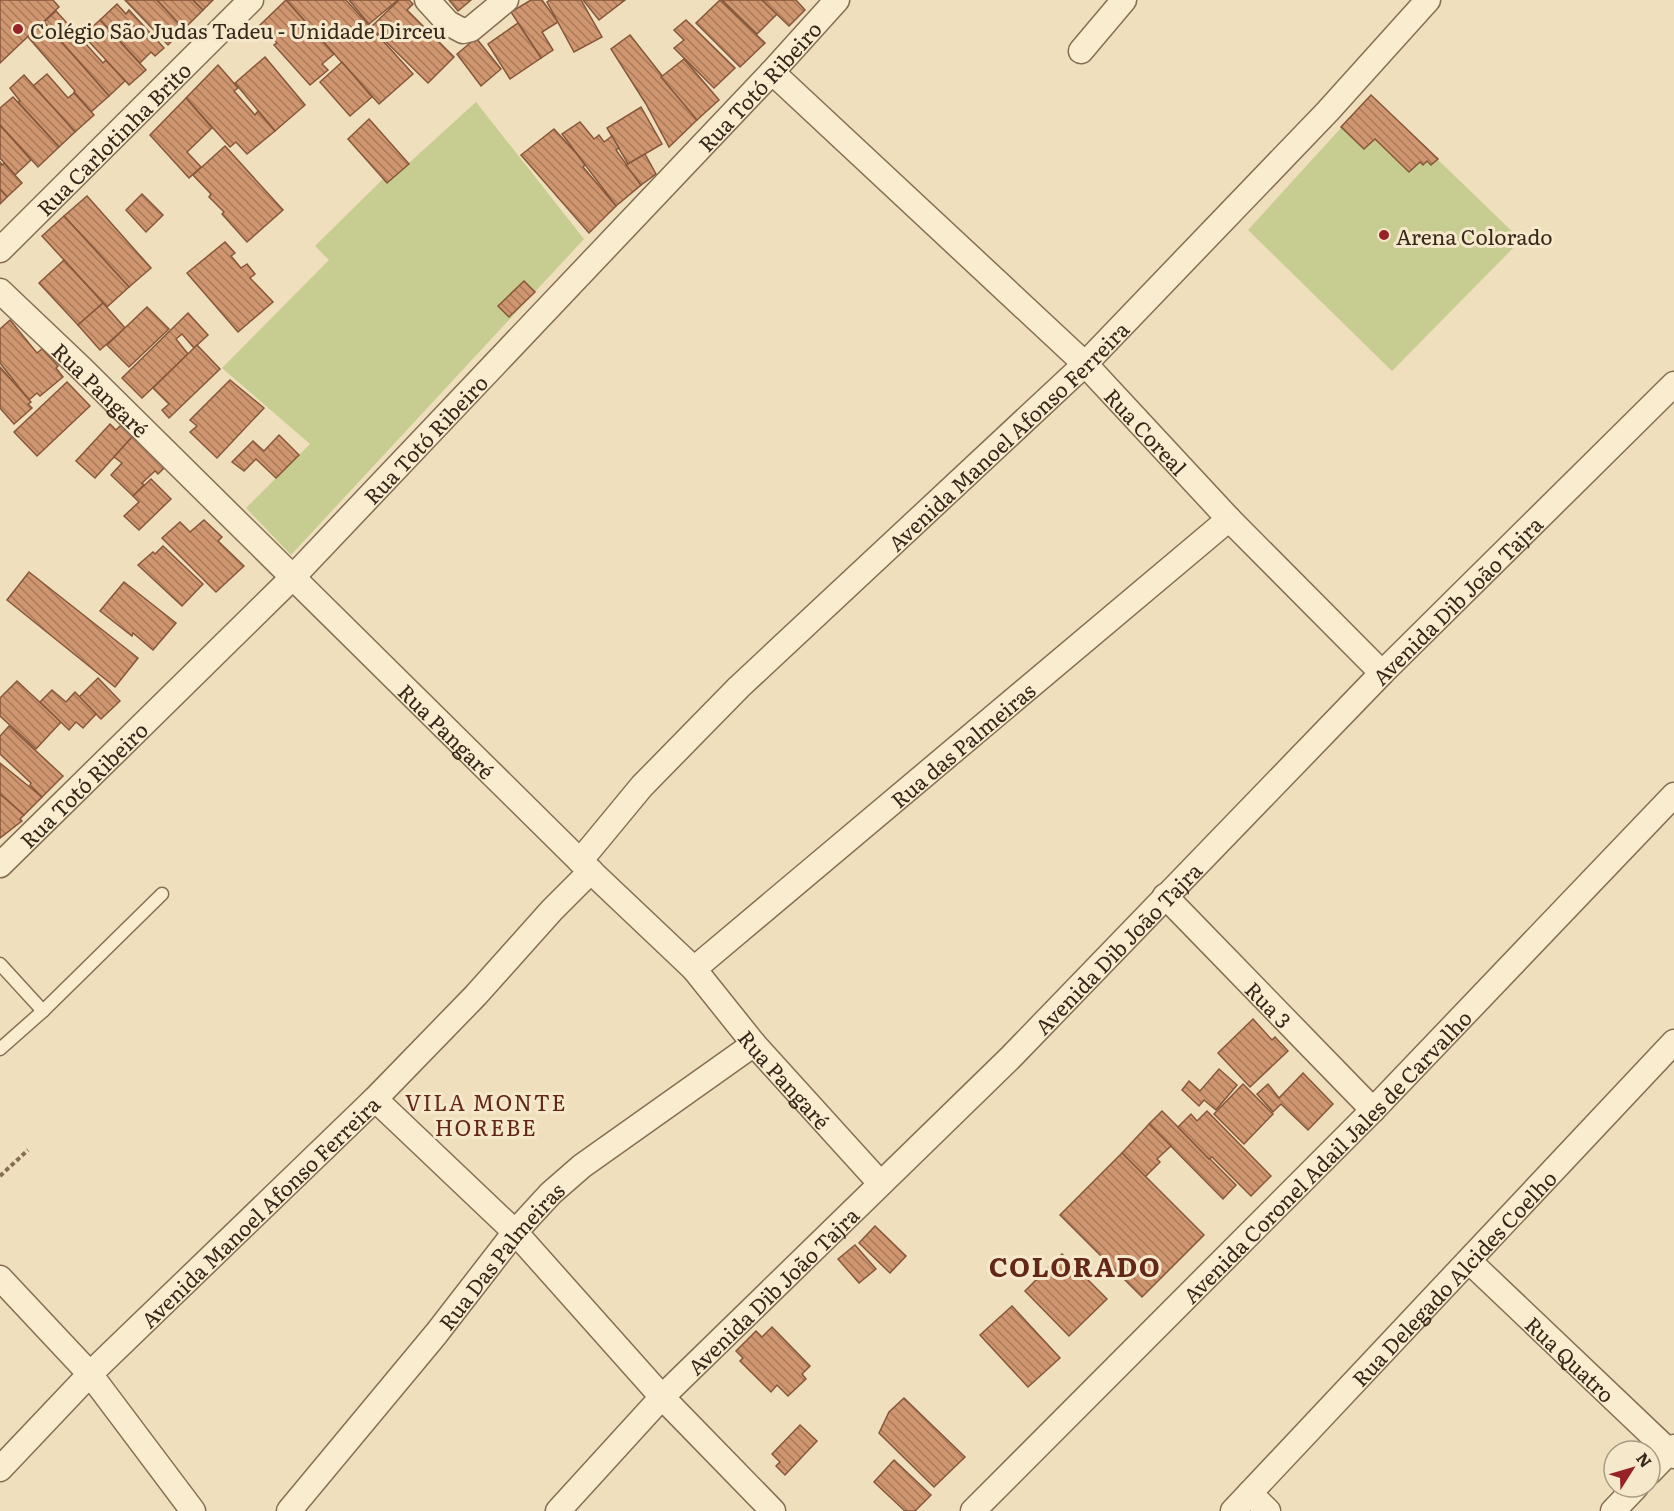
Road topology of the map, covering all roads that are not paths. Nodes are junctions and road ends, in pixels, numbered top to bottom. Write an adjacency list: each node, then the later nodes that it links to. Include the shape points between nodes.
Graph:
1 (251, 0): 9 (street, Rua Carlotinha Brito)
2 (427, 0): 3 (street, via 458,31 471,29)
3 (506, 0)
4 (837, 0): 8 (street, Rua Totó Ribeiro)
5 (1124, 0): 7 (street)
6 (1428, 0): 11 (street, Avenida Manoel Afonso Ferreira, via 1328,111)
7 (1081, 51)
8 (772, 72): 11 (street, Rua Coreal); 14 (street, Rua Totó Ribeiro)
9 (0, 250)
10 (0, 291): 14 (street, Rua Pangaré)
11 (1085, 364): 13 (street, Rua Coreal); 18 (street, Avenida Manoel Afonso Ferreira, via 715,710 642,786)
12 (1672, 390): 15 (street, Avenida Dib João Tajra)
13 (1229, 519): 15 (street, Rua Coreal); 22 (street, Rua das Palmeiras)
14 (292, 578): 17 (street, Rua Totó Ribeiro); 18 (street, Rua Pangaré)
15 (1382, 673): 20 (street, Avenida Dib João Tajra)
16 (1674, 795): 28 (street, Avenida Coronel Adail Jales de Carvalho)
17 (0, 865)
18 (585, 866): 22 (street, Rua Pangaré); 27 (street, Avenida Manoel Afonso Ferreira, via 552,910 476,995)
19 (162, 894): 23 (lane)
20 (1165, 896): 28 (street, Rua 3); 29 (street, Avenida Dib João Tajra, via 1011,1057)
21 (0, 964): 23 (lane)
22 (694, 969): 25 (street, Rua Pangaré)
23 (43, 1011): 26 (lane)
24 (1674, 1042): 31 (street, Rua Delegado Alcides Coelho)
25 (754, 1044): 29 (street, Rua Pangaré); 30 (street, Rua Das Palmeiras, via 582,1166)
26 (0, 1049)
27 (375, 1099): 30 (street); 33 (street, Avenida Manoel Afonso Ferreira)
28 (1373, 1110): 43 (street, Avenida Coronel Adail Jales de Carvalho)
29 (880, 1183): 34 (street, Avenida Dib João Tajra)
30 (515, 1232): 34 (street); 40 (street, Rua Das Palmeiras)
31 (1469, 1261): 35 (street, Rua Quatro); 37 (street, Rua Delegado Alcides Coelho)
32 (0, 1278): 33 (street)
33 (90, 1374): 36 (street, Avenida Manoel Afonso Ferreira); 39 (street)
34 (662, 1397): 41 (street, Avenida Dib João Tajra); 42 (street)
35 (1672, 1452)
36 (0, 1469)
37 (1250, 1493): 44 (street, Rua Delegado Alcides Coelho); 45 (street)
38 (1624, 1499): 46 (street)
39 (193, 1511)
40 (289, 1511)
41 (558, 1511)
42 (774, 1511)
43 (973, 1511)
44 (1233, 1511)
45 (1268, 1511)
46 (1613, 1511)

